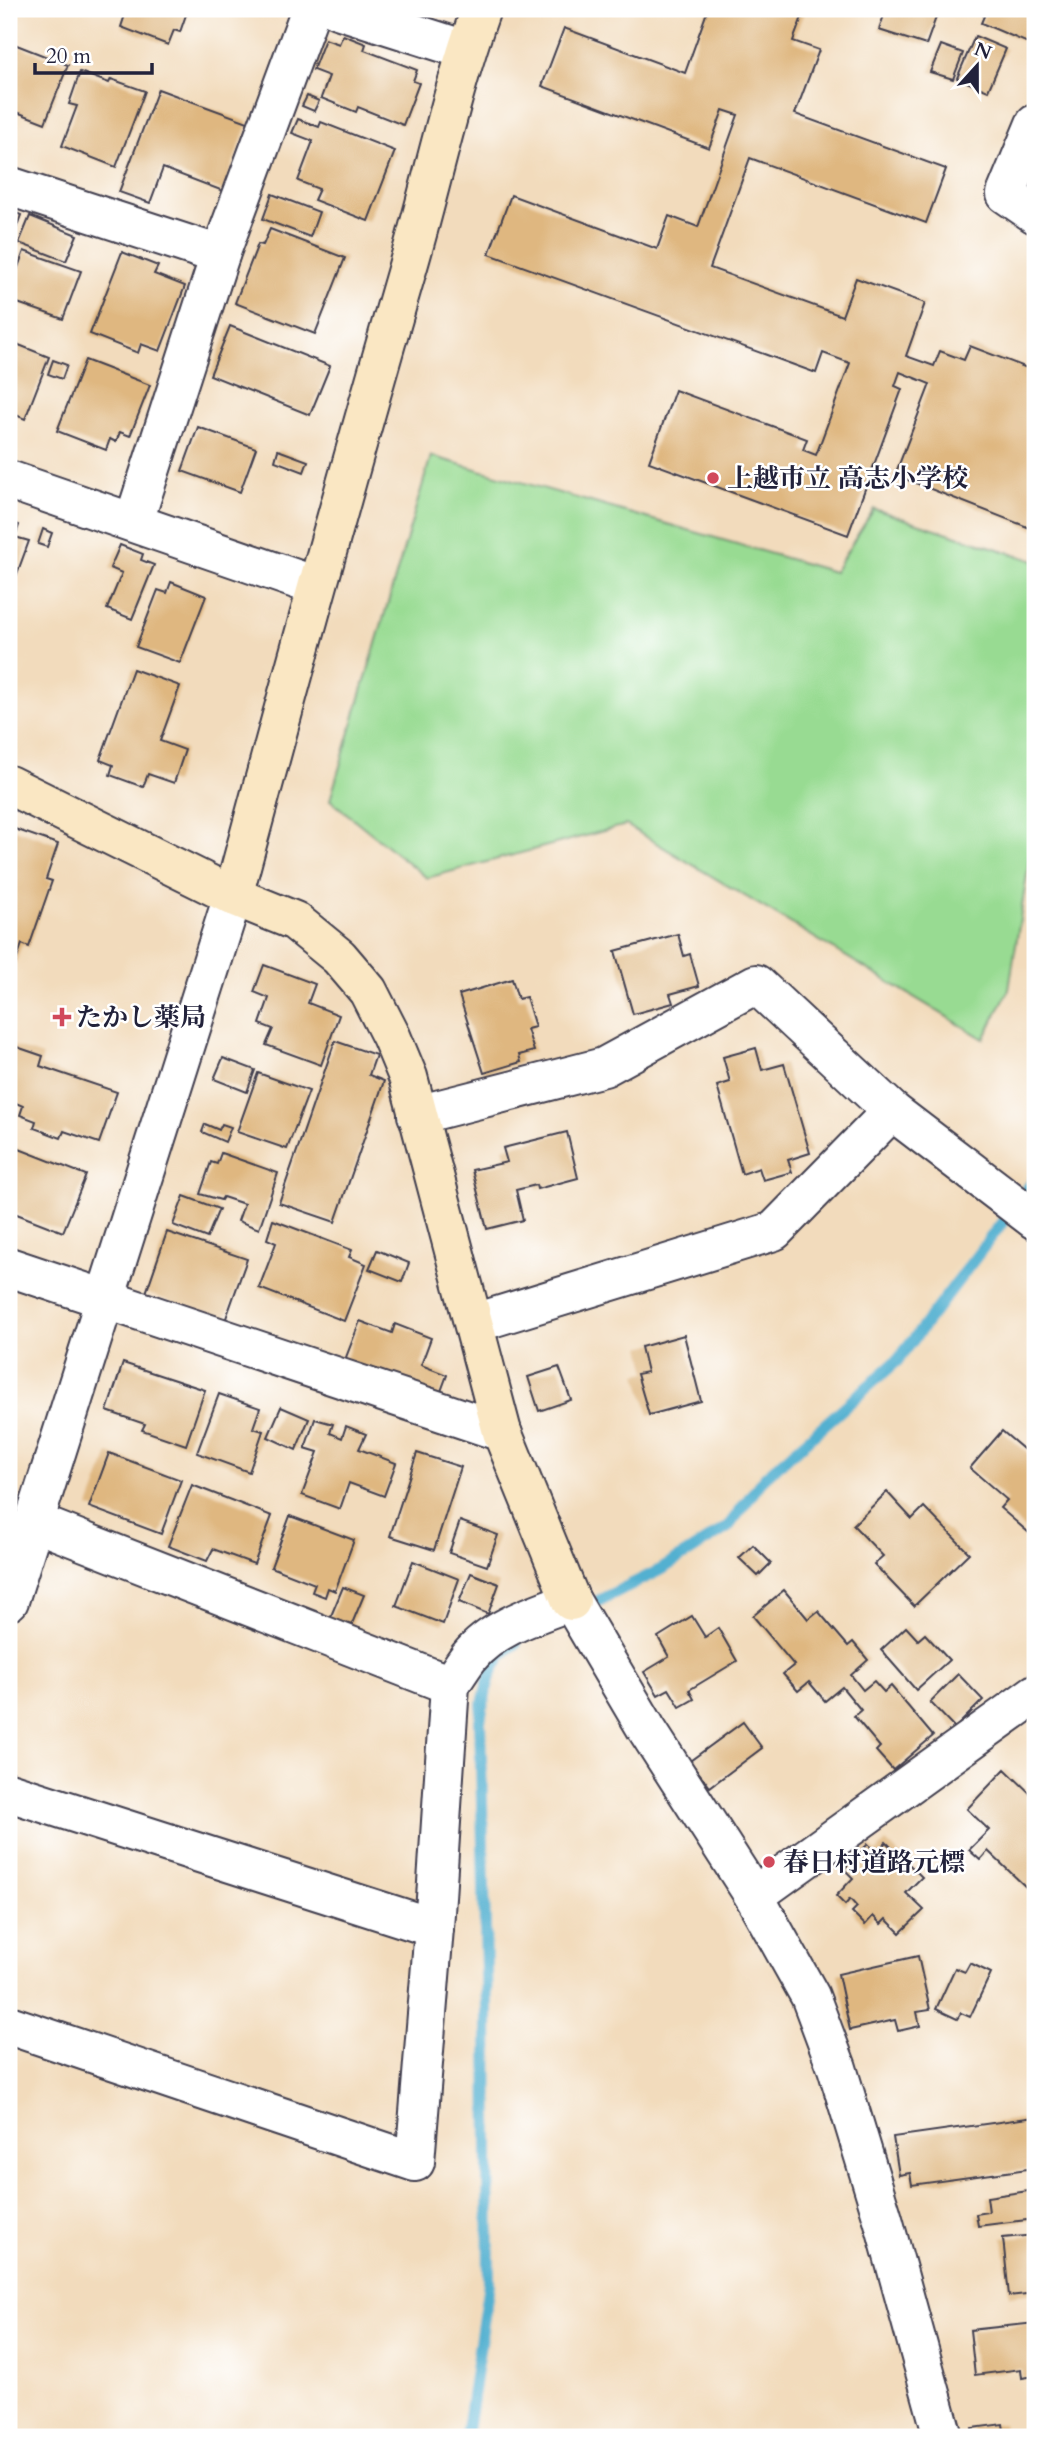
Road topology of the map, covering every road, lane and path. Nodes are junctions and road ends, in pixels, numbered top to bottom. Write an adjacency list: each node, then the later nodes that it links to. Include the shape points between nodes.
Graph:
1 (311, 9): 8 (street)
2 (337, 9): 4 (street)
3 (481, 9): 4 (street)
4 (466, 50): 11 (street)
5 (1035, 124): 7 (street, via 1006,194)
6 (9, 186): 8 (street)
7 (1035, 214)
8 (220, 255): 10 (street)
9 (9, 480): 10 (street)
10 (134, 522): 11 (street)
11 (316, 586): 13 (street)
12 (9, 785): 13 (street)
13 (233, 896): 15 (street, via 295,921 339,957 368,991 408,1077); 18 (street)
14 (892, 1111): 15 (street, via 756,984 604,1066); 16 (street); 19 (street, via 774,1231)
15 (417, 1115): 19 (street)
16 (1035, 1220)
17 (9, 1267): 18 (street)
18 (106, 1298): 20 (street); 21 (street)
19 (475, 1323): 20 (street)
20 (502, 1432): 23 (street)
21 (34, 1522): 22 (street); 24 (street)
22 (9, 1601)
23 (573, 1604): 24 (street, via 517,1622 493,1637 470,1655); 27 (street)
24 (450, 1685): 28 (street)
25 (1035, 1694): 27 (street)
26 (9, 1792): 28 (street)
27 (754, 1896): 30 (street, via 810,1997 837,2068)
28 (434, 1928): 29 (street, via 415,2162)
29 (9, 2025)
30 (943, 2437)

